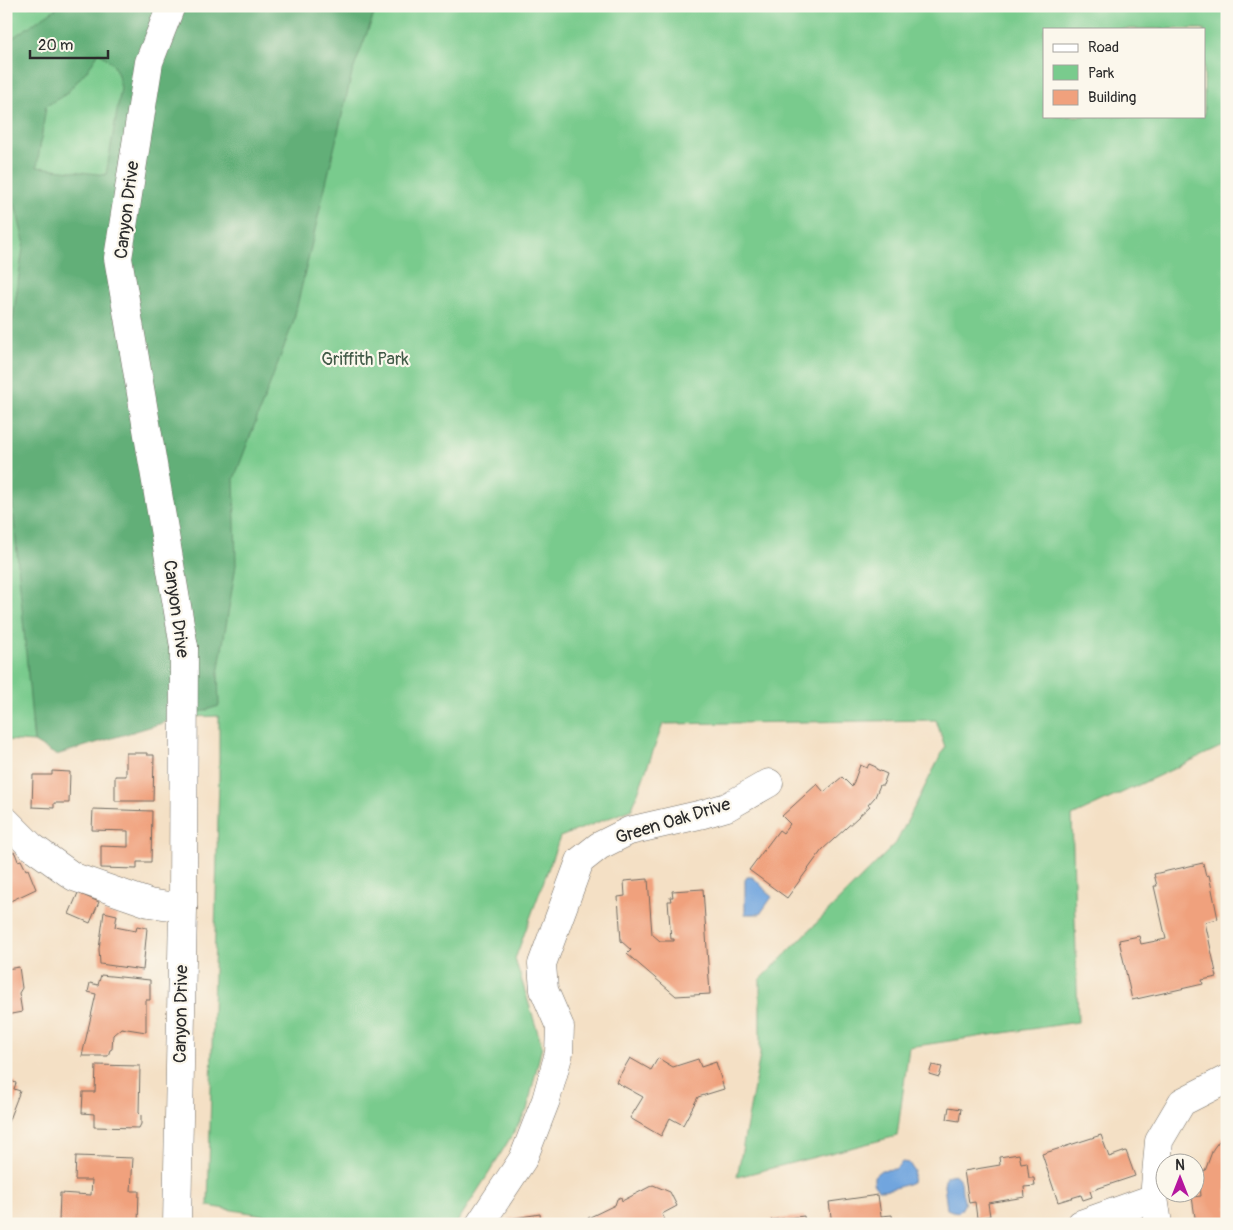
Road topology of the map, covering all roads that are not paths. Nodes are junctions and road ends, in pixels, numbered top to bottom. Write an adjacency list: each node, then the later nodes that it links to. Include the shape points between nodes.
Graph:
1 (172, 6): 4 (street, Canyon Drive, via 149,62 118,258 184,648)
2 (770, 782): 8 (street, Green Oak Drive, via 727,807 629,831 598,846 580,861 542,964 544,990 560,1027 559,1053 549,1091 523,1159)
3 (6, 821): 4 (street, via 31,846 74,876 148,903)
4 (183, 908): 7 (street, Canyon Drive)
5 (1227, 1079): 6 (street, via 1182,1102 1159,1141)
6 (1156, 1211): 9 (street)
7 (177, 1224)
8 (480, 1224)
9 (1081, 1224)

